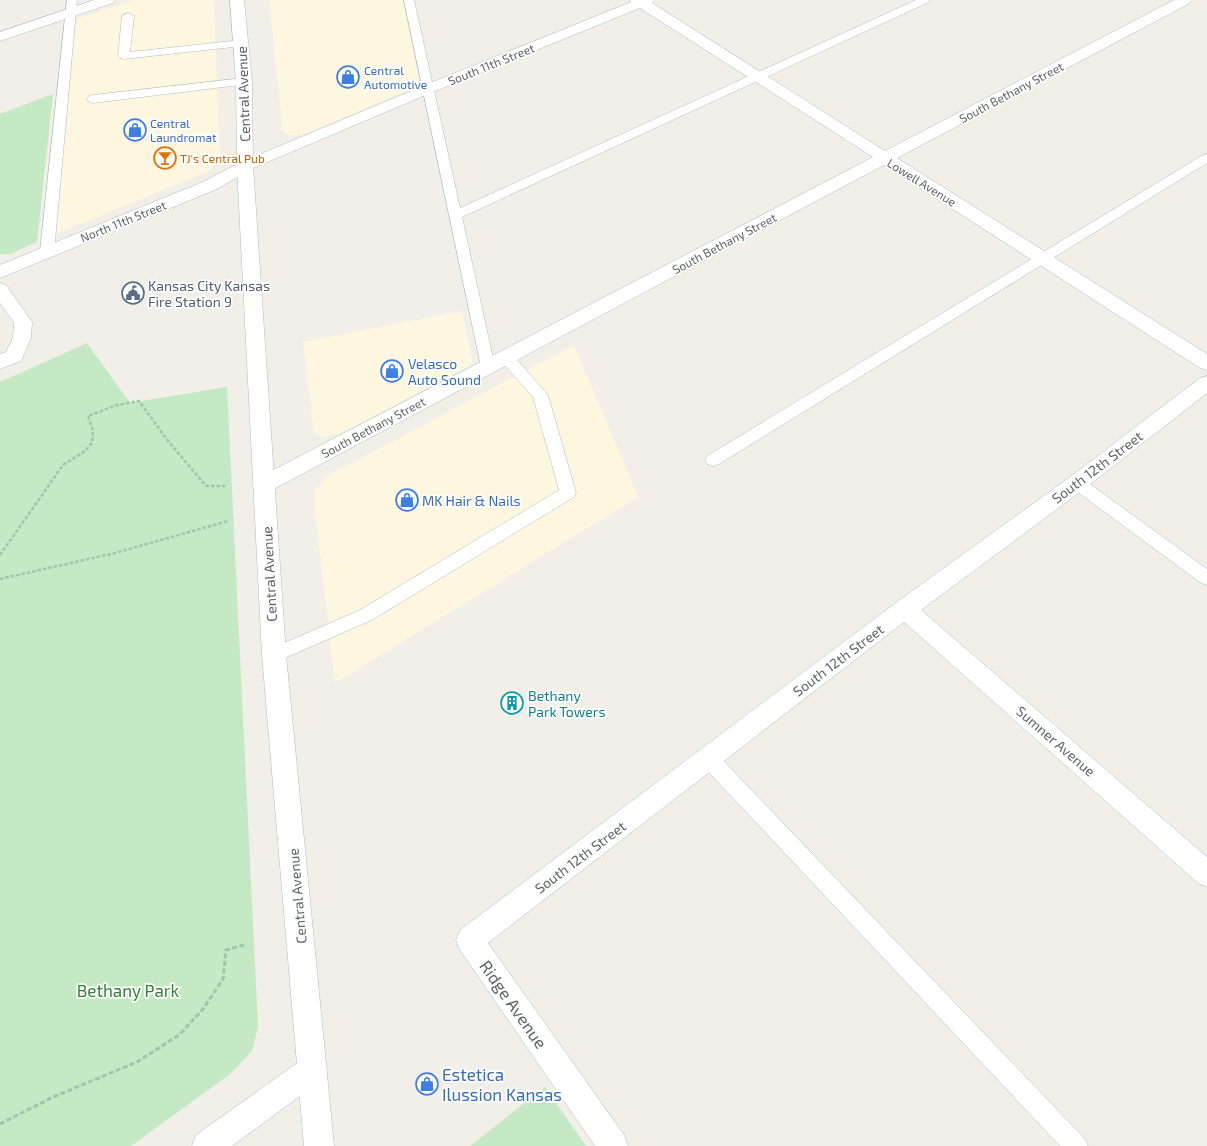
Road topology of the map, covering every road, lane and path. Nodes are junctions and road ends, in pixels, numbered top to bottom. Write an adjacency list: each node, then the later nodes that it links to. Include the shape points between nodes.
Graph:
1 (108, 0): 7 (street)
2 (237, 0): 10 (street, Central Avenue)
3 (409, 0): 13 (lane)
4 (925, 0): 11 (lane)
5 (1184, 0): 16 (street, South Bethany Street)
6 (642, 1): 11 (street, Lowell Avenue); 13 (street, South 11th Street)
7 (72, 6): 9 (street); 19 (lane)
8 (128, 16): 10 (lane, via 124,56)
9 (0, 36)
10 (242, 43): 12 (street, Central Avenue)
11 (757, 77): 16 (street, Lowell Avenue); 18 (lane)
12 (244, 82): 14 (lane); 17 (street, Central Avenue)
13 (428, 89): 17 (street, South 11th Street); 18 (lane)
14 (93, 99)
15 (1207, 158): 20 (lane)
16 (885, 159): 20 (street, Lowell Avenue); 23 (street, South Bethany Street)
17 (245, 166): 19 (street, North 11th Street, via 211,185); 30 (street, Central Avenue)
18 (455, 215): 26 (lane)
19 (47, 252): 21 (street, North 11th Street)
20 (1044, 259): 25 (street, Lowell Avenue); 28 (lane)
21 (0, 272)
22 (0, 289): 24 (street, via 23,322 22,338 14,356)
23 (506, 357): 26 (street, South Bethany Street); 37 (lane, via 540,395 568,492 366,615)
24 (0, 362)
25 (1207, 363)
26 (488, 367): 30 (street, South Bethany Street)
27 (1207, 383): 29 (street, South 12th Street)
28 (714, 460)
29 (1077, 483): 34 (lane); 36 (street, South 12th Street)
30 (263, 485): 37 (street, Central Avenue)
31 (226, 486): 33 (path, via 206,486 139,401 117,405 88,416 93,431 92,443 85,451 63,465)
32 (228, 521): 35 (path, via 143,546)
33 (0, 555)
34 (1207, 578)
35 (0, 579)
36 (905, 609): 38 (street, South 12th Street); 39 (street, Sumner Avenue)
37 (274, 654): 42 (street, Central Avenue)
38 (709, 758): 40 (street, South 12th Street); 47 (lane)
39 (1207, 874)
40 (470, 940): 46 (street, Ridge Avenue)
41 (244, 945): 43 (path, via 226,950 223,979 203,1009 179,1036 137,1062 53,1097)
42 (314, 1069): 44 (street); 45 (street, Central Avenue)
43 (0, 1124)
44 (207, 1146)
45 (319, 1146)
46 (613, 1146)
47 (1076, 1146)

